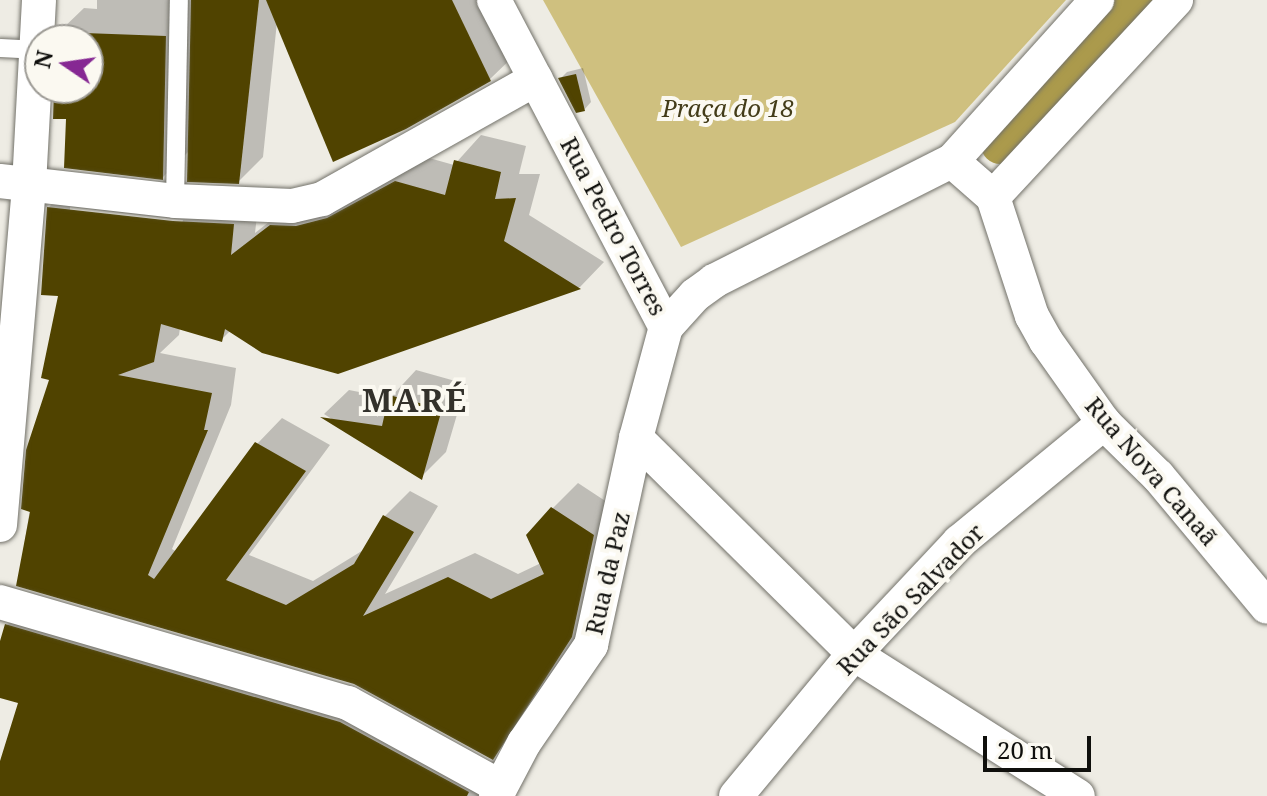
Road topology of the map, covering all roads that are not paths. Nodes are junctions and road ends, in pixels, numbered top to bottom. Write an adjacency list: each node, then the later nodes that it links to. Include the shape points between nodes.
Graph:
1 (39, 0): 6 (street)
2 (179, 0): 14 (lane)
3 (494, 0): 9 (street, Rua Pedro Torres)
4 (1097, 0): 11 (street)
5 (1176, 0): 13 (street)
6 (37, 24)
7 (0, 48): 8 (lane)
8 (24, 49)
9 (536, 79): 14 (street, via 322,199 292,206); 15 (street, Rua Pedro Torres)
10 (26, 104): 12 (street)
11 (952, 161): 13 (street); 15 (street, Rua Pedro Torres, via 714,281)
12 (14, 183): 14 (street); 18 (street)
13 (993, 197): 16 (street, Rua Nova Canaã, via 1032,316)
14 (175, 201)
15 (666, 327): 17 (street, Rua da Paz)
16 (1104, 423): 19 (street, Rua Nova Canaã, via 1158,476); 21 (street, Rua São Salvador, via 959,542)
17 (636, 438): 21 (street); 22 (street, Rua da Paz, via 591,645)
18 (0, 525)
19 (1264, 599)
20 (0, 602): 22 (street, via 348,703)
21 (854, 654): 23 (street, Rua São Salvador); 24 (street)
22 (498, 791)
23 (736, 796)
24 (1078, 796)

